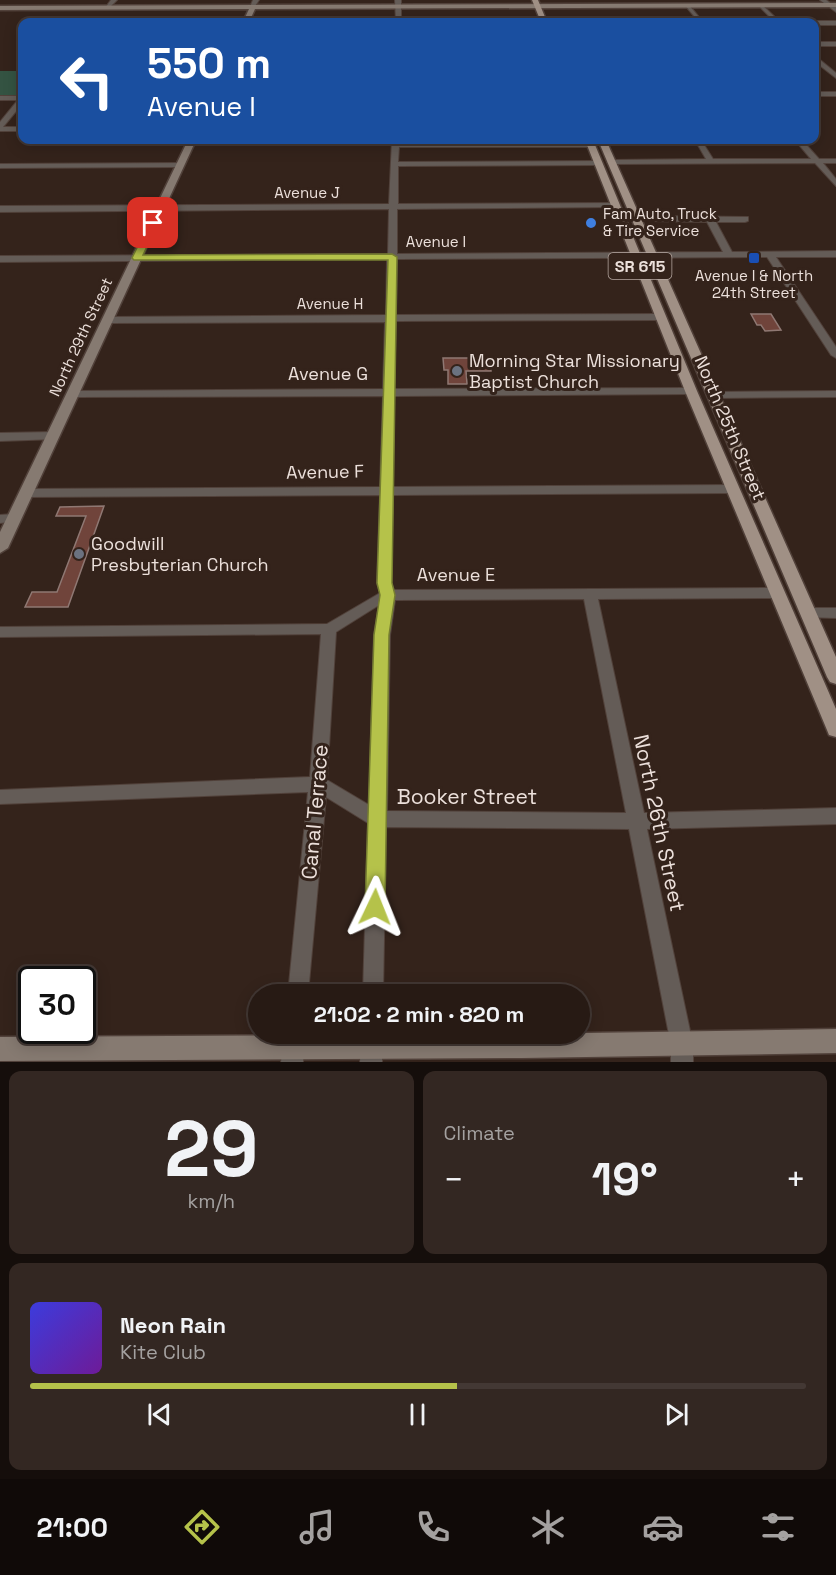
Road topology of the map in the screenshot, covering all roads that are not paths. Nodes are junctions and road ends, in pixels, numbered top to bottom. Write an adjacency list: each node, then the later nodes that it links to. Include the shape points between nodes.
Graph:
1 (114, 0): 10 (street)
2 (823, 0): 9 (street)
3 (255, 3): 4 (street); 10 (street); 14 (street)
4 (399, 3): 5 (street)
5 (536, 3): 6 (street); 15 (main road)
6 (546, 3): 7 (street); 13 (main road)
7 (686, 5): 8 (street); 16 (street)
8 (759, 5): 9 (street); 17 (street)
9 (832, 5): 12 (street)
10 (107, 7): 11 (street)
11 (0, 8)
12 (836, 10)
13 (550, 14)
14 (248, 18)
15 (542, 18)
16 (697, 18)
17 (774, 18)
18 (819, 23): 19 (street)
19 (836, 23)
20 (819, 44): 21 (street)
21 (836, 44)
22 (819, 61): 24 (street)
23 (819, 67): 24 (street)
24 (826, 67): 25 (street); 26 (street)
25 (836, 67)
26 (836, 76)
27 (819, 94): 28 (street)
28 (836, 94)
29 (0, 99): 30 (street)
30 (18, 99)
31 (18, 104): 32 (street)
32 (0, 128): 33 (street)
33 (18, 129)
34 (190, 144): 46 (street, North 29th Street)
35 (395, 144): 45 (street)
36 (595, 144): 44 (main road, North 25th Street / SR 615)
37 (596, 144): 42 (main road, North 25th Street / SR 615)
38 (700, 144): 43 (street)
39 (803, 144): 40 (street)
40 (817, 160): 41 (street); 43 (street); 48 (street)
41 (836, 160)
42 (611, 162): 43 (street); 57 (main road, North 25th Street / SR 615)
43 (711, 162)
44 (598, 163): 45 (street); 49 (main road, North 25th Street / SR 615)
45 (394, 164): 50 (street)
46 (180, 165): 47 (street); 51 (street, North 29th Street)
47 (0, 166)
48 (836, 184)
49 (614, 205): 50 (street, Avenue J); 60 (main road, North 25th Street / SR 615)
50 (393, 206): 51 (street, Avenue J); 61 (street)
51 (160, 208): 52 (street, Avenue J); 62 (street, North 29th Street)
52 (0, 209)
53 (652, 219): 54 (street)
54 (710, 219): 55 (street); 58 (street)
55 (745, 219)
56 (836, 254): 59 (street, Avenue I)
57 (652, 255): 58 (street, Avenue I); 60 (street, Avenue I); 73 (main road, North 25th Street / SR 615)
58 (729, 255): 59 (street, Avenue I)
59 (770, 255): 68 (street)
60 (635, 256): 61 (street, Avenue I); 64 (main road, North 25th Street / SR 615)
61 (392, 257): 62 (street, Avenue I); 65 (street)
62 (137, 258): 63 (street, Avenue I); 66 (street, North 29th Street)
63 (0, 259)
64 (661, 317): 65 (street, Avenue H); 67 (main road, North 25th Street / SR 615)
65 (391, 319): 66 (street, Avenue H); 69 (street)
66 (108, 320): 72 (street, North 29th Street)
67 (666, 331): 70 (main road, North 25th Street / SR 615); 73 (main road, via 675,337 696,386 701,392)
68 (836, 356)
69 (389, 391): 70 (street, Avenue G); 72 (street, Avenue G); 76 (street)
70 (691, 392): 77 (main road, North 25th Street / SR 615)
71 (836, 393): 73 (street)
72 (73, 394): 74 (street, North 29th Street)
73 (714, 395): 83 (main road, North 25th Street / SR 615)
74 (53, 436): 75 (street); 78 (street, North 29th Street)
75 (0, 437)
76 (387, 489): 77 (street, Avenue F); 78 (street, Avenue F); 84 (street, via 384,583)
77 (732, 489): 81 (main road, North 25th Street / SR 615); 83 (main road, via 745,500 775,565)
78 (26, 493): 79 (street, North 29th Street)
79 (7, 519): 80 (street, North 29th Street)
80 (0, 548)
81 (777, 593): 82 (street, Avenue E); 90 (main road, North 25th Street / SR 615)
82 (590, 594): 84 (street, Avenue E); 95 (street, North 26th Street)
83 (800, 594): 85 (main road, North 25th Street / SR 615)
84 (388, 595): 87 (street, Avenue E); 94 (street, via 382,635)
85 (809, 613): 86 (street); 89 (main road, North 25th Street / SR 615)
86 (836, 613)
87 (328, 629): 88 (street, Avenue E); 91 (street, Canal Terrace)
88 (0, 632)
89 (836, 677)
90 (836, 730)
91 (318, 784): 92 (street); 94 (street, Booker Street); 96 (street, Canal Terrace)
92 (0, 797)
93 (836, 816): 95 (street, Booker Street)
94 (378, 819): 95 (street, Booker Street); 97 (street)
95 (635, 821): 102 (street, North 26th Street)
96 (299, 984)
97 (373, 984)
98 (836, 1041): 102 (street)
99 (293, 1047): 100 (street); 101 (street)
100 (371, 1047): 102 (street)
101 (0, 1049)
102 (682, 1054)

